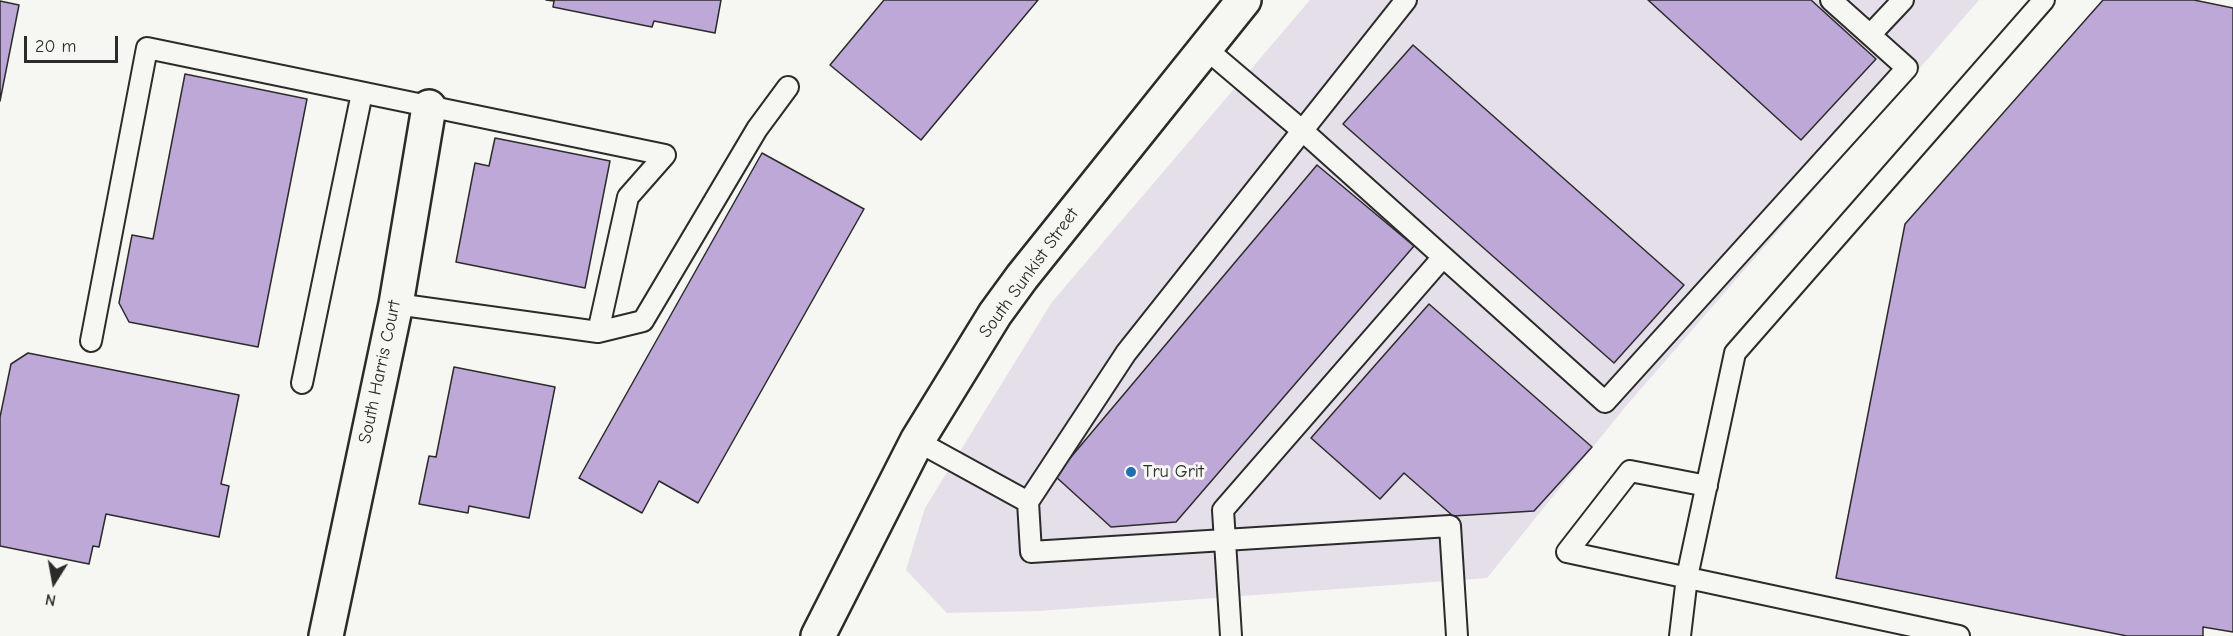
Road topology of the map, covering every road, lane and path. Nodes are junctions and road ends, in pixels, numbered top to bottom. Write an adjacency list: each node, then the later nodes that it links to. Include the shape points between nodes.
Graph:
1 (1245, 0): 7 (street, South Sunkist Street)
2 (1406, 0): 11 (lane)
3 (1831, 0): 6 (lane)
4 (1902, 0): 6 (lane)
5 (2044, 0): 18 (lane, via 1735,352)
6 (1870, 34): 12 (lane, via 1906,68 1605,402)
7 (1205, 48): 11 (lane); 17 (street, South Sunkist Street, via 1007,297)
8 (788, 87): 14 (lane, via 757,129 643,321)
9 (362, 93): 10 (lane); 15 (lane, via 147,48); 16 (lane)
10 (429, 107): 13 (street, South Harris Court); 14 (lane, via 665,155 628,197)
11 (1304, 132): 12 (lane); 19 (lane, via 1126,353)
12 (1443, 257): 20 (lane, via 1223,510)
13 (396, 304): 14 (lane); 22 (street, South Harris Court)
14 (598, 332)
15 (91, 341)
16 (302, 383)
17 (917, 441): 19 (lane); 23 (street, South Sunkist Street)
18 (1707, 486): 21 (lane); 21 (lane, via 1630,471 1567,552)
19 (1028, 502): 20 (lane, via 1031,552)
20 (1225, 540): 24 (lane); 25 (lane, via 1450,526)
21 (1687, 577): 26 (lane); 27 (lane)
22 (326, 636)
23 (818, 636)
24 (1231, 636)
25 (1457, 636)
26 (1680, 636)
27 (1959, 636)

